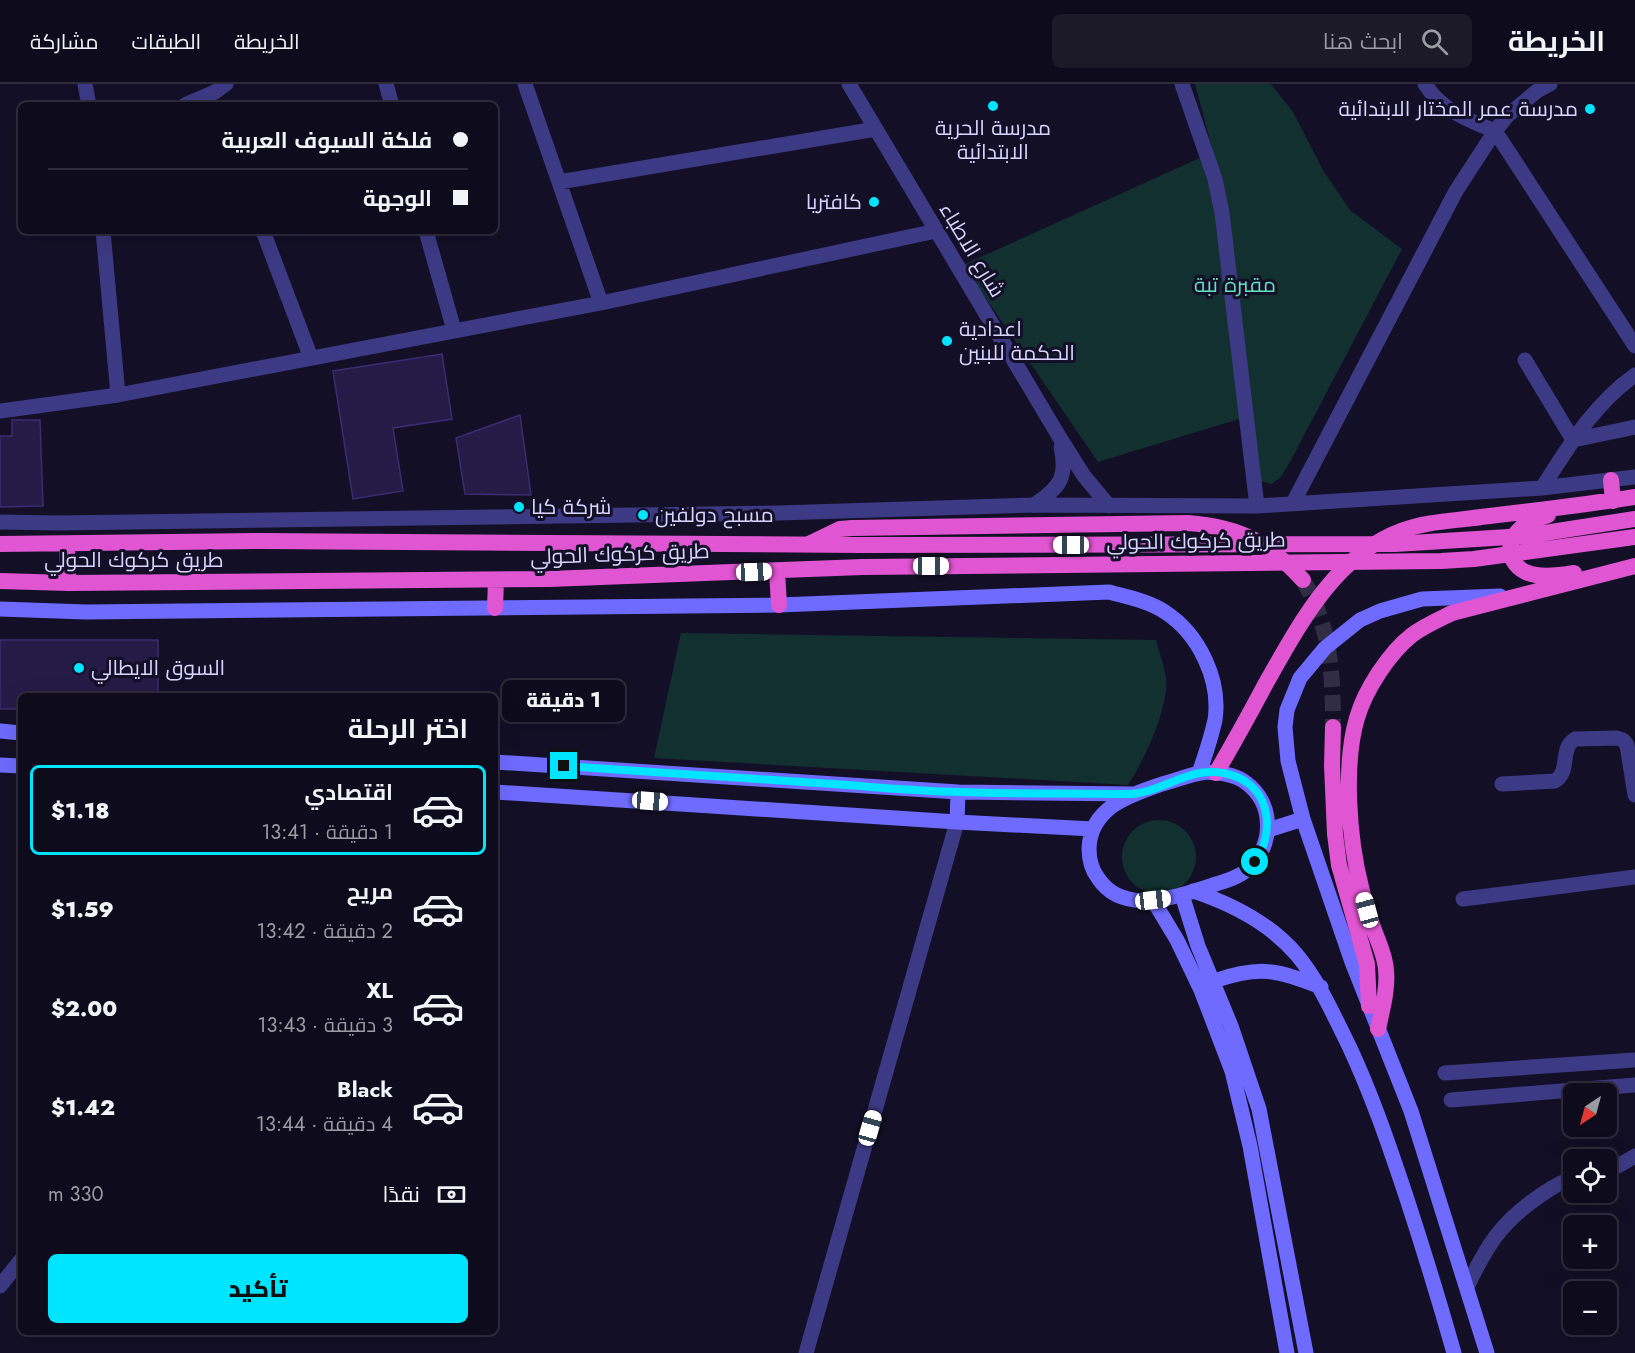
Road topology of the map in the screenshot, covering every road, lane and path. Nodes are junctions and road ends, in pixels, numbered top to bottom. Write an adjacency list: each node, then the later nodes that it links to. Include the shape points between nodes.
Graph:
1 (85, 84): 9 (street)
2 (386, 84): 11 (street)
3 (525, 84): 14 (street)
4 (849, 84): 12 (street, شارع الاطباء)
5 (1182, 84): 38 (street, via 1215,179 1222,213)
6 (1425, 84): 13 (street, via 1459,116)
7 (1550, 84): 13 (street, via 1521,104)
8 (218, 91): 10 (street)
9 (88, 102)
10 (192, 102)
11 (391, 102)
12 (876, 129): 14 (street); 15 (street, شارع الاطباء)
13 (1495, 131): 21 (street); 35 (street, via 1456,191)
14 (559, 182): 19 (street)
15 (936, 231): 19 (street); 28 (street, شارع الاطباء)
16 (103, 234): 25 (street)
17 (264, 234): 22 (street)
18 (427, 234): 20 (street)
19 (601, 303): 20 (street)
20 (454, 330): 22 (street)
21 (1635, 346)
22 (311, 358): 25 (street)
23 (1526, 360): 29 (street)
24 (1635, 375): 29 (street, via 1605,399)
25 (118, 394): 26 (street)
26 (0, 411)
27 (1635, 427): 29 (street)
28 (1059, 438): 36 (street, شارع الاطباء, via 1063,474 1055,490); 37 (street, شارع الاطباء)
29 (1573, 440): 32 (street)
30 (1635, 477): 31 (street)
31 (1611, 480): 32 (street); 34 (highway)
32 (1542, 488): 35 (street)
33 (1635, 497): 34 (highway)
34 (1613, 501): 39 (highway)
35 (1293, 503): 38 (street)
36 (1034, 505): 37 (street); 41 (street, via 779,513)
37 (1109, 506): 38 (street)
38 (1257, 506)
39 (1566, 508): 46 (highway, via 1534,520 1518,531 1510,549 1518,567 1545,576); 63 (highway, via 1422,525 1383,538 1365,550 1336,578 1301,624)
40 (1635, 519): 45 (highway, طريق كركوك الحولي, bridge, via 1525,536 1395,544)
41 (0, 522)
42 (1635, 537): 47 (highway, طريق كركوك الحولي, bridge, via 1474,560)
43 (0, 544): 44 (highway, طريق كركوك الحولي)
44 (68, 544): 45 (highway, طريق كركوك الحولي, via 343,541); 51 (highway)
45 (806, 546): 49 (highway, via 840,529 852,528 1188,523 1225,529 1262,543)
46 (1631, 567): 52 (highway)
47 (777, 571): 48 (highway, طريق كركوك الحولي); 53 (highway)
48 (496, 580): 51 (highway, طريق كركوك الحولي); 54 (highway)
49 (1303, 580)
50 (0, 581): 51 (highway, طريق كركوك الحولي)
51 (68, 584)
52 (1522, 595): 69 (main road, via 1422,599 1401,604 1360,620 1325,648 1292,693 1284,727); 80 (highway, via 1452,613 1412,634 1383,668 1357,718 1352,740 1350,825 1361,889 1384,954 1386,971)
53 (779, 605): 54 (main road); 62 (main road, via 1079,592 1108,592 1137,599 1165,612 1188,632 1205,658 1214,687 1215,718)
54 (495, 608): 55 (main road, via 86,612)
55 (0, 609)
56 (1333, 727): 79 (highway, via 1332,776 1339,865 1367,964)
57 (0, 731): 58 (main road)
58 (18, 733)
59 (498, 762): 66 (main road)
60 (0, 765): 61 (main road)
61 (18, 766)
62 (1199, 773): 63 (main road); 67 (main road)
63 (1216, 773): 72 (main road, via 1244,781 1257,794 1266,810)
64 (1502, 784): 68 (street, via 1555,781 1564,772 1570,742 1617,738 1627,746)
65 (498, 792): 70 (main road)
66 (958, 792): 67 (main road); 70 (main road)
67 (1134, 794): 71 (main road, via 1107,809)
68 (1635, 795)
69 (1303, 819): 72 (main road); 79 (main road)
70 (957, 822): 71 (main road); 97 (street)
71 (1094, 829): 76 (main road, via 1089,856 1102,884 1119,896)
72 (1268, 830): 74 (main road, via 1261,853 1238,877)
73 (1635, 878): 75 (street)
74 (1187, 893): 76 (main road); 77 (main road, via 1198,946); 78 (main road, via 1227,904 1261,923 1295,953)
75 (1463, 899)
76 (1153, 900): 91 (main road, via 1177,940 1219,1034 1243,1112)
77 (1214, 981): 78 (main road, via 1262,971 1289,975); 89 (main road, via 1259,1109)
78 (1321, 987): 100 (main road, via 1382,1124)
79 (1369, 1006): 80 (main road)
80 (1378, 1029): 96 (main road, via 1410,1111)
81 (1635, 1060): 82 (street)
82 (1562, 1066): 83 (street); 84 (street)
83 (1445, 1073)
84 (1563, 1083)
85 (1635, 1084): 86 (street)
86 (1617, 1086)
87 (1563, 1090): 88 (street)
88 (1451, 1100)
89 (1271, 1162): 91 (main road); 99 (main road)
90 (1633, 1162): 92 (street)
91 (1254, 1167): 98 (main road)
92 (1617, 1167)
93 (1563, 1183): 96 (street, via 1511,1217 1491,1240)
94 (18, 1264): 95 (street)
95 (0, 1286)
96 (1467, 1287): 101 (main road)
97 (806, 1353)
98 (1287, 1353)
99 (1306, 1353)
100 (1454, 1353)
101 (1487, 1353)

